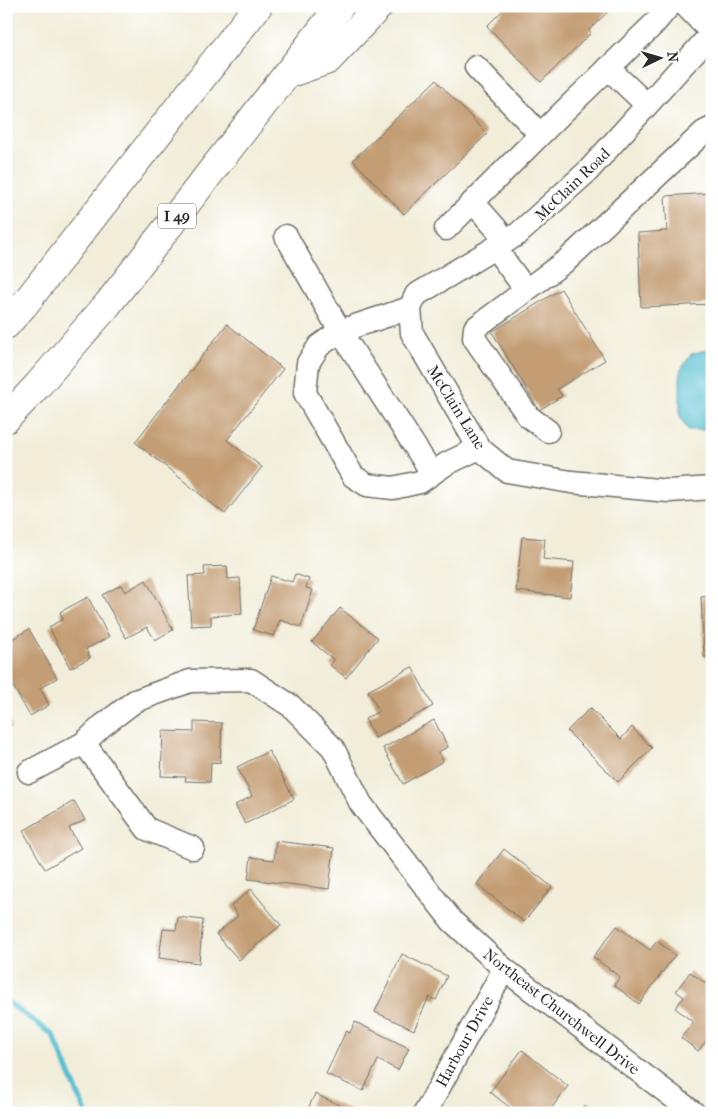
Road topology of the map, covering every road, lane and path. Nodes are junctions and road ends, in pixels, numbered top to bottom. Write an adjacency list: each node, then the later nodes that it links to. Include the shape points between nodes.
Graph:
1 (258, 6): 19 (highway)
2 (340, 6): 9 (highway, I 49)
3 (379, 6): 9 (highway, via 328,60)
4 (669, 6): 8 (street)
5 (686, 6): 6 (street)
6 (709, 41): 10 (street, McClain Road)
7 (476, 67): 12 (street)
8 (608, 68): 10 (street); 12 (street)
9 (287, 74): 21 (highway, I 49, via 108,304)
10 (648, 105): 16 (street, McClain Road, via 588,171 518,234)
11 (712, 128): 17 (street, via 567,260)
12 (540, 134): 13 (street)
13 (474, 202): 14 (street); 16 (street)
14 (446, 229)
15 (286, 236): 20 (street)
16 (501, 244): 17 (street); 18 (street, McClain Road)
17 (526, 290): 22 (street, via 475,328 474,338 528,416)
18 (413, 301): 20 (street, McClain Road); 23 (street, McClain Lane, via 412,333)
19 (6, 325)
20 (340, 331): 24 (street); 24 (street, McClain Road, via 319,346 308,363 304,393 353,476 366,485 392,488 420,482)
21 (6, 419)
22 (548, 431)
23 (479, 448): 24 (street, McClain Road); 25 (street, McClain Lane, via 507,471 551,479 669,491)
24 (432, 473)
25 (712, 488)
26 (84, 743): 27 (street, Northeast Churchwell Drive); 28 (street, via 147,830); 29 (street, Northeast Churchwell Drive, via 135,701 190,681 251,680 291,706 333,748 361,804 452,921)
27 (29, 772)
28 (192, 848)
29 (504, 969): 30 (street, Harbour Drive); 31 (street, Northeast Churchwell Drive)
30 (425, 1113)
31 (694, 1113)

